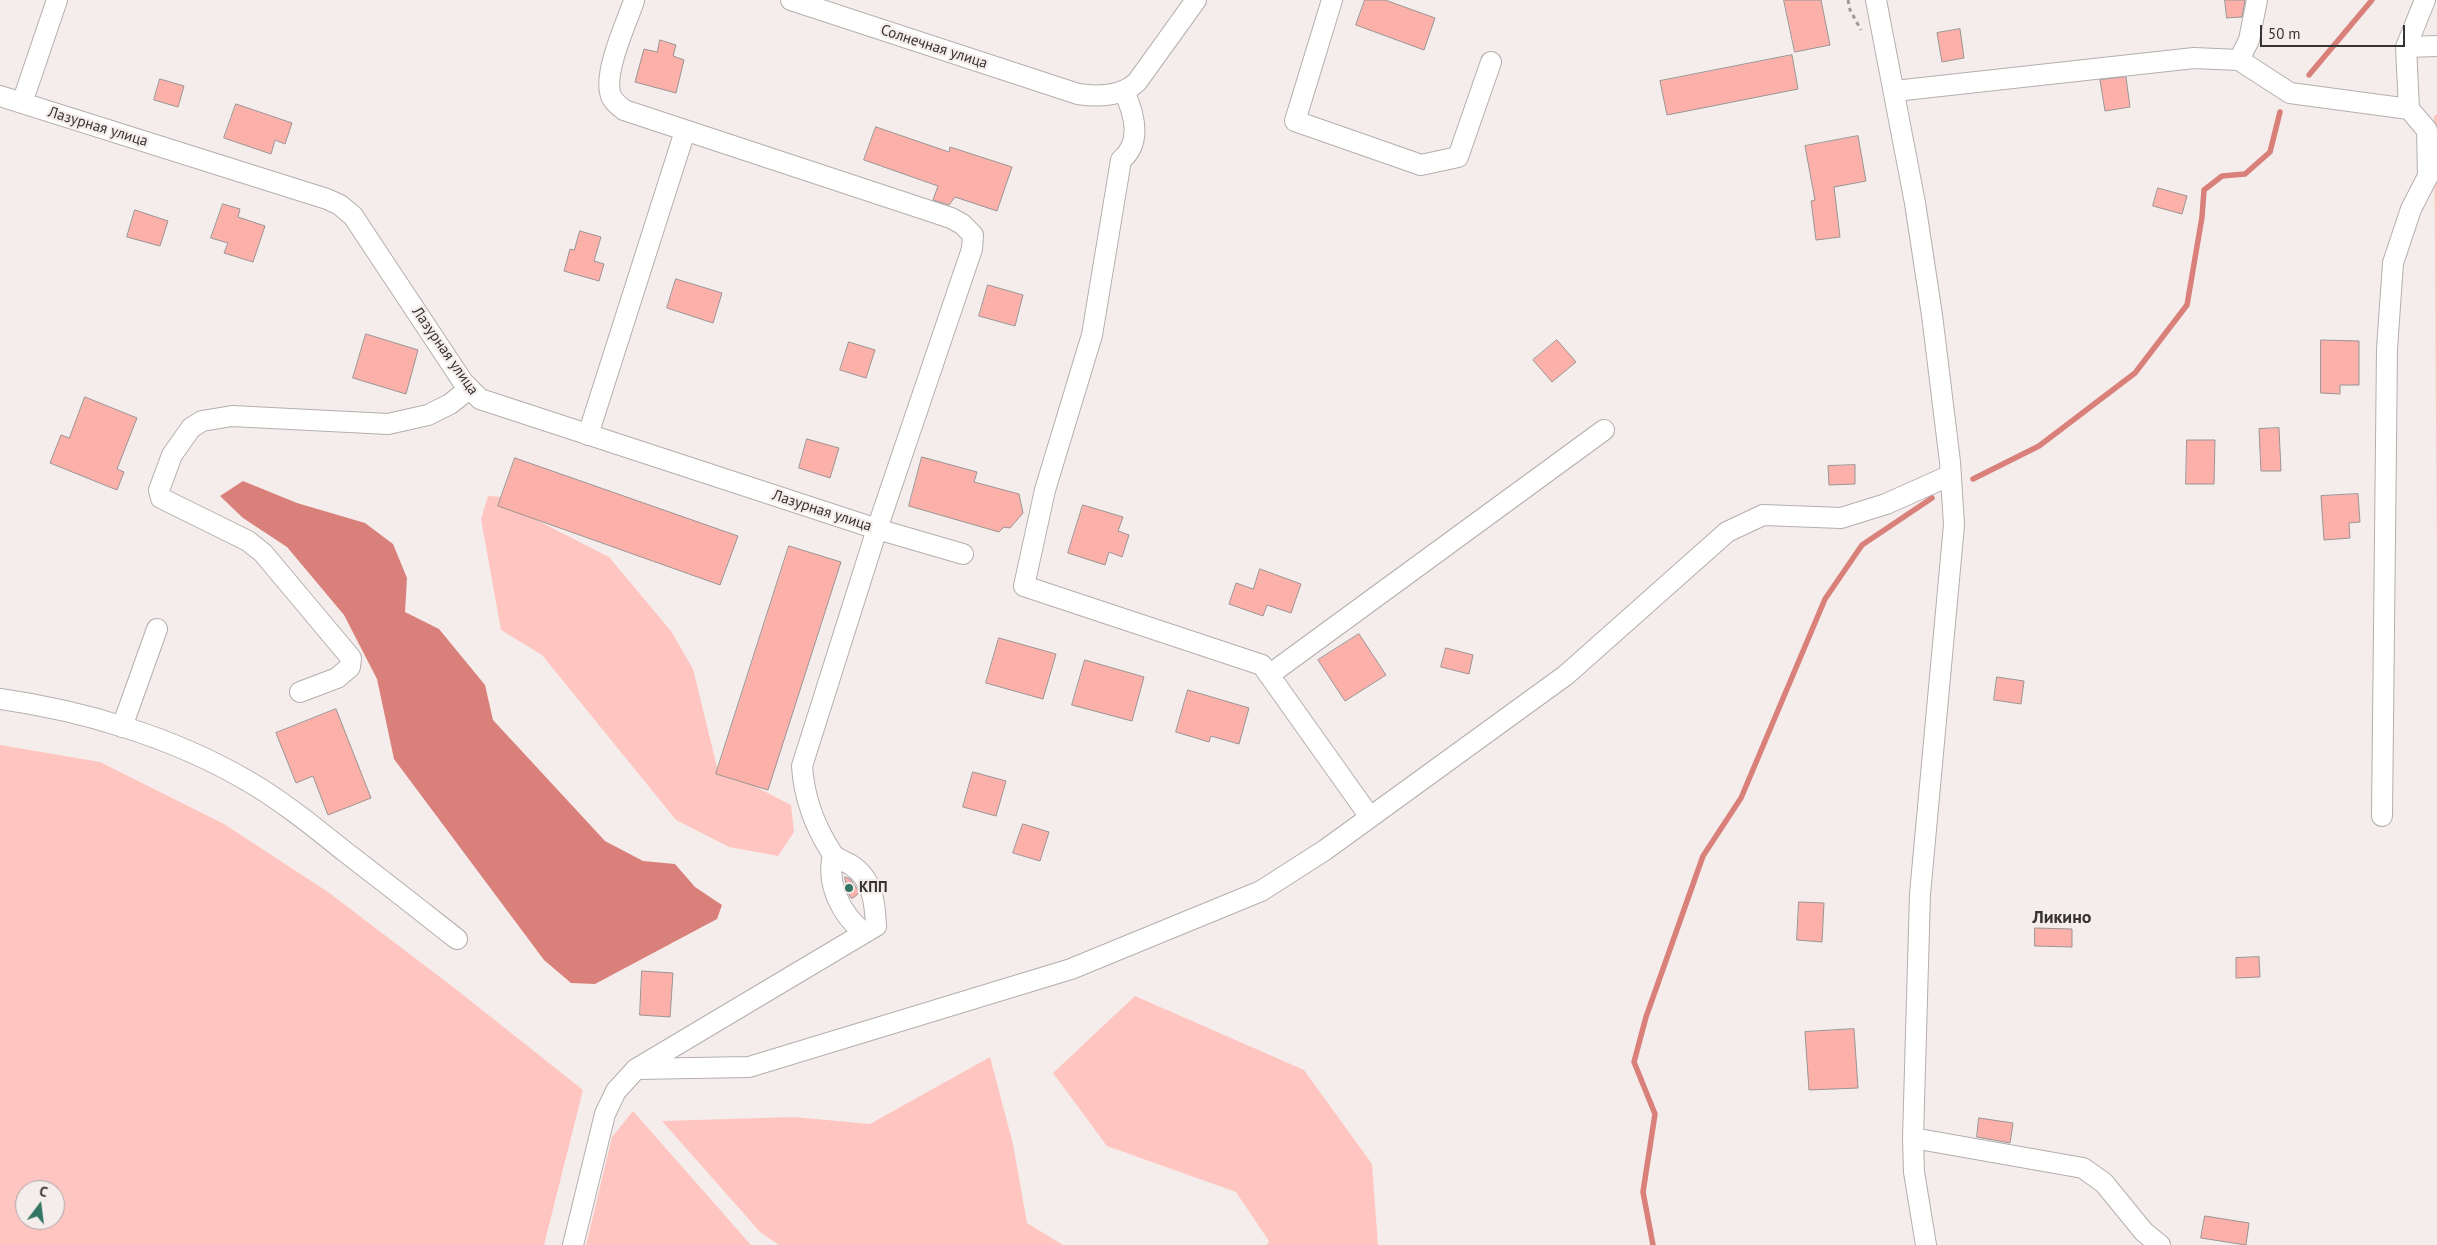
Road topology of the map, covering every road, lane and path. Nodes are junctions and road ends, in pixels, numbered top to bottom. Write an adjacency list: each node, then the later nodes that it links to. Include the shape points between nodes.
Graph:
1 (57, 0): 18 (street)
2 (791, 0): 16 (street, Солнечная улица, via 1078,94 1099,96)
3 (1196, 0): 16 (street, via 1144,75)
4 (1332, 0): 14 (street, via 1295,121 1420,165 1458,157)
5 (1848, 0): 10 (path)
6 (1876, 0): 15 (street)
7 (2257, 0): 13 (street, via 2250,40)
8 (2425, 0): 12 (street)
9 (634, 1): 20 (street, via 611,70 610,92 615,103 624,110)
10 (1866, 38)
11 (2437, 46): 12 (street)
12 (2406, 47): 19 (street)
13 (2238, 60): 15 (street, via 2194,58); 19 (street, via 2290,93)
14 (1492, 62)
15 (1895, 91): 24 (street, via 1932,315)
16 (1124, 92): 28 (street, via 1134,113 1135,134 1130,153 1121,160 1092,335 1045,490 1024,586 1262,665)
17 (0, 96): 18 (street, Лазурная улица)
18 (22, 103): 21 (street, Лазурная улица, via 327,199 340,206 353,216)
19 (2409, 109): 32 (street, via 2427,130 2428,176 2411,209 2393,263 2387,349)
20 (685, 131): 23 (street); 25 (street, via 951,218 973,235 972,249)
21 (469, 389): 23 (street, Лазурная улица, via 480,399); 29 (street, via 428,415 388,424 282,417 214,418 191,428 172,455 158,490 161,498 248,541 263,552 351,658 350,667 337,678)
22 (1604, 430): 28 (street)
23 (588, 435): 25 (street, Лазурная улица)
24 (1950, 475): 33 (street, via 1886,504 1841,518 1763,516 1727,532 1566,675); 38 (street, via 1954,525 1920,894)
25 (877, 528): 26 (street, Лазурная улица); 34 (street, via 802,766 809,807)
26 (963, 554)
27 (158, 629): 31 (street)
28 (1269, 675): 33 (street)
29 (300, 692)
30 (0, 699): 31 (street)
31 (122, 727): 36 (street, via 165,742 247,780 308,822)
32 (2382, 816)
33 (1370, 817): 37 (street, via 1261,891 1071,969 749,1067)
34 (833, 854): 35 (street, via 831,874 838,900 854,923); 35 (street, via 858,871 871,888)
35 (870, 930): 37 (street)
36 (457, 939)
37 (636, 1069): 39 (street, via 616,1091 605,1114)
38 (1913, 1138): 40 (street, via 1914,1172); 41 (street, via 2083,1168 2104,1183 2144,1232)
39 (572, 1245)
40 (1926, 1245)
41 (2160, 1245)

